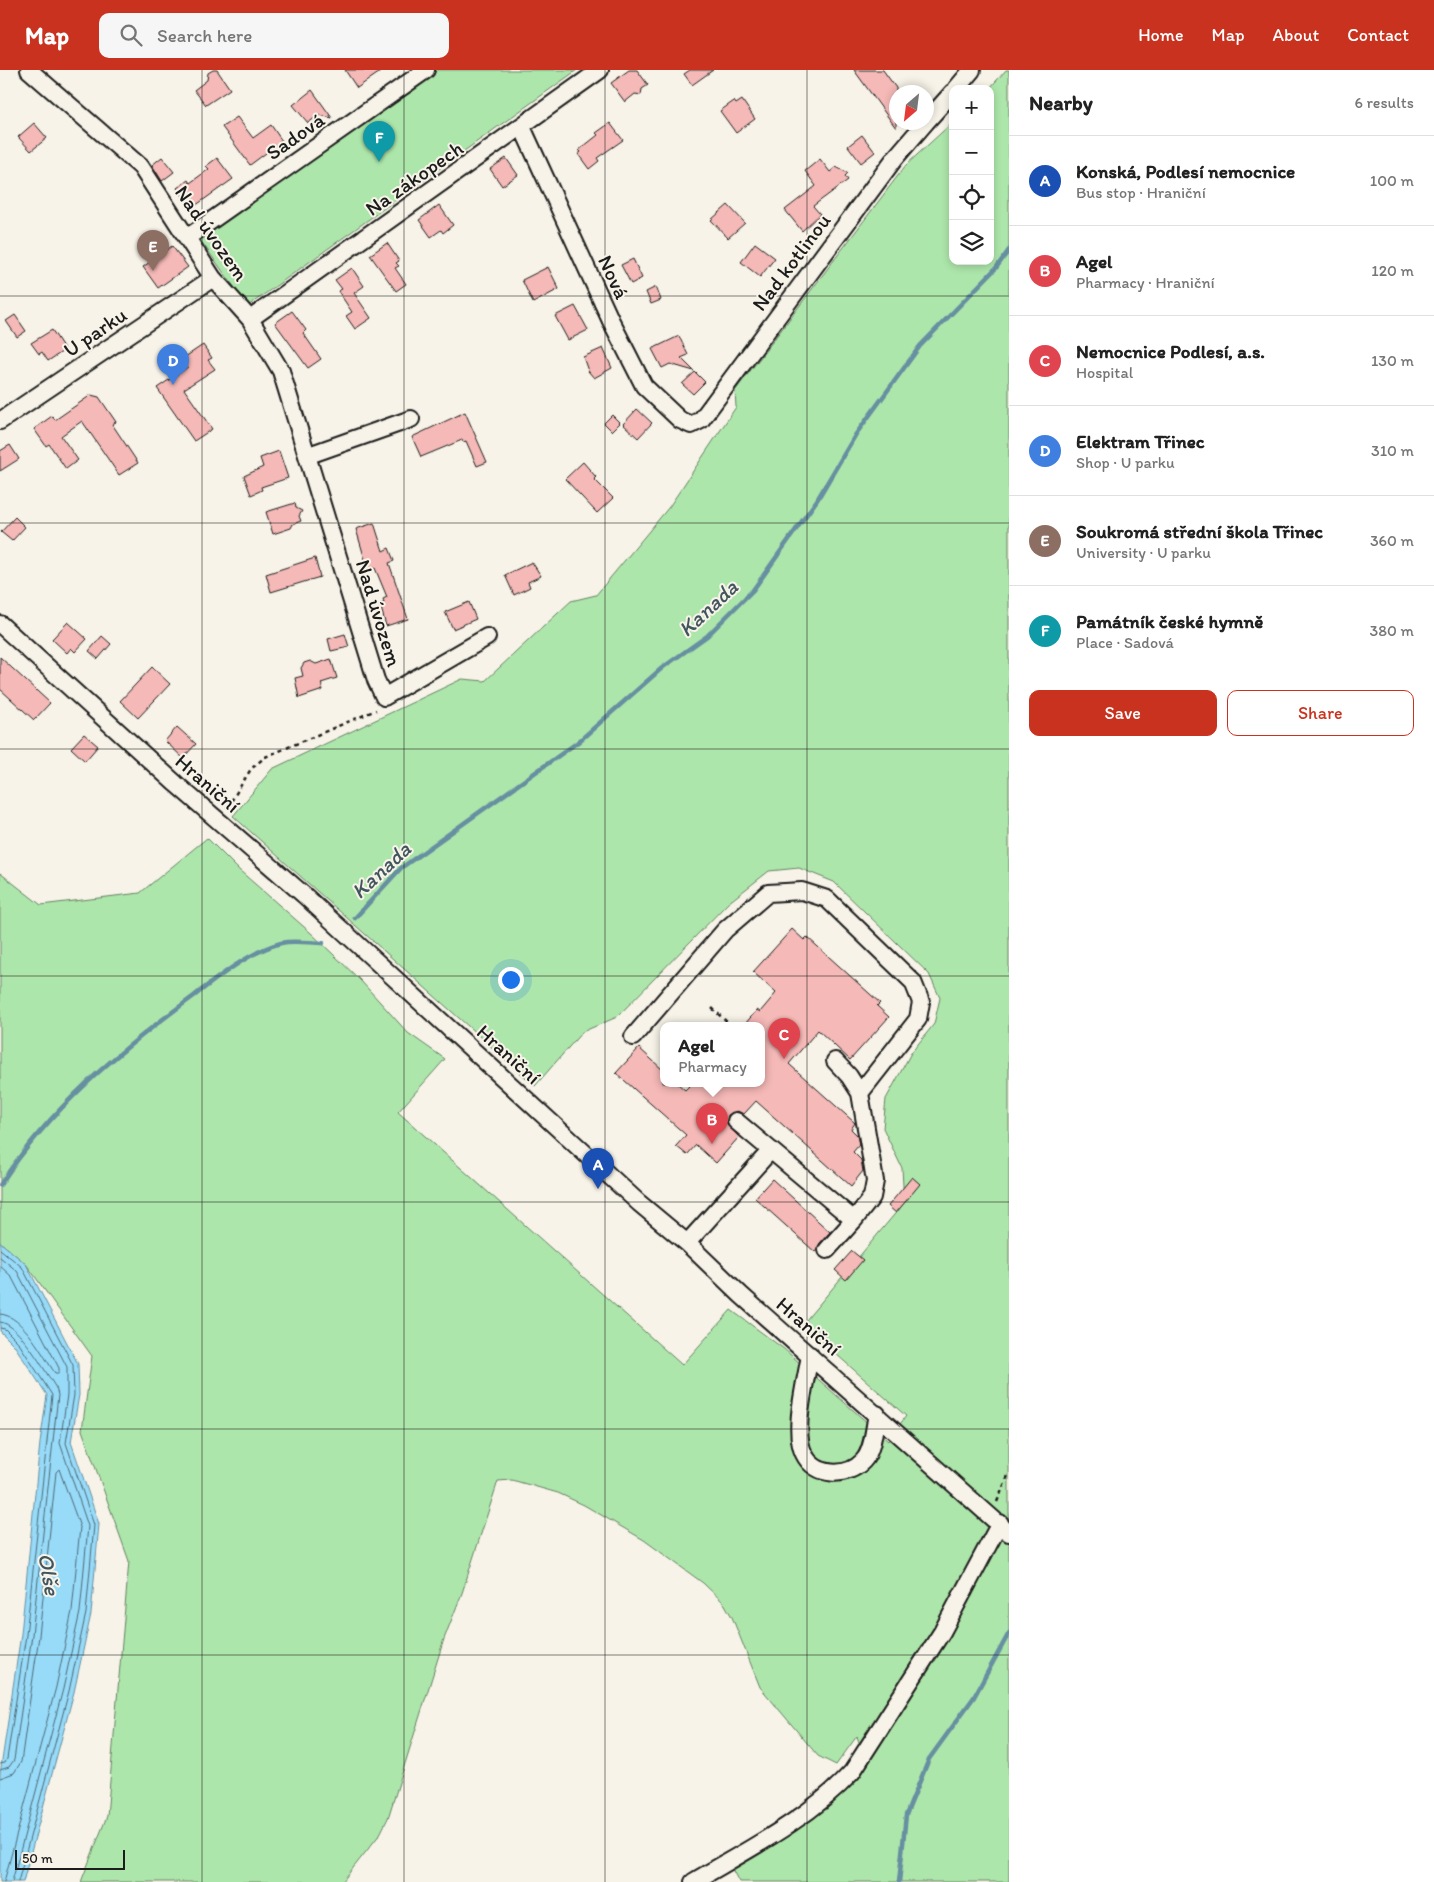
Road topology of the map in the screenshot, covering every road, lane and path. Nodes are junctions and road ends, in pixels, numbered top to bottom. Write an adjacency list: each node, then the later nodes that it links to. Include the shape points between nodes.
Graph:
1 (29, 70): 10 (street, Nad úvozem, via 141,167)
2 (426, 70): 10 (street, Sadová)
3 (600, 70): 8 (street, Na zákopech)
4 (972, 70): 5 (street)
5 (959, 85)
6 (949, 96): 7 (street, Nad kotlinou)
7 (934, 113)
8 (522, 128): 12 (street, Na zákopech); 15 (street, Nová, via 644,386 680,420)
9 (919, 130): 15 (street, Nad kotlinou, via 701,420)
10 (188, 237): 11 (street, Nad úvozem)
11 (213, 278): 12 (street, Nad úvozem); 14 (street, U parku)
12 (250, 319): 16 (street, Nad úvozem, via 282,371)
13 (411, 419): 16 (street)
14 (0, 421)
15 (691, 425)
16 (309, 455): 19 (street, Nad úvozem, via 376,680)
17 (0, 624): 20 (street, Hraniční)
18 (487, 637): 19 (street)
19 (384, 697): 20 (path, via 380,708 265,757 251,769)
20 (219, 822): 29 (street, Hraniční, via 304,895 638,1203)
21 (712, 1008): 22 (path)
22 (727, 1022)
23 (633, 1037): 25 (street, via 725,930 768,893 802,891 827,899 913,982 921,1002 918,1019)
24 (835, 1062): 25 (street)
25 (860, 1093): 28 (street, via 875,1181 872,1197)
26 (736, 1121): 27 (street)
27 (771, 1150): 28 (street); 29 (street)
28 (854, 1220): 30 (street)
29 (687, 1243): 31 (street, Hraniční)
30 (827, 1250)
31 (810, 1355): 32 (street, Hraniční); 32 (street, via 799,1428 804,1455 821,1471 846,1473 864,1461)
32 (877, 1414): 34 (street, Hraniční)
33 (1009, 1473): 34 (path)
34 (1000, 1524): 35 (street, via 942,1632 852,1772 836,1789 801,1815)
35 (693, 1882)

